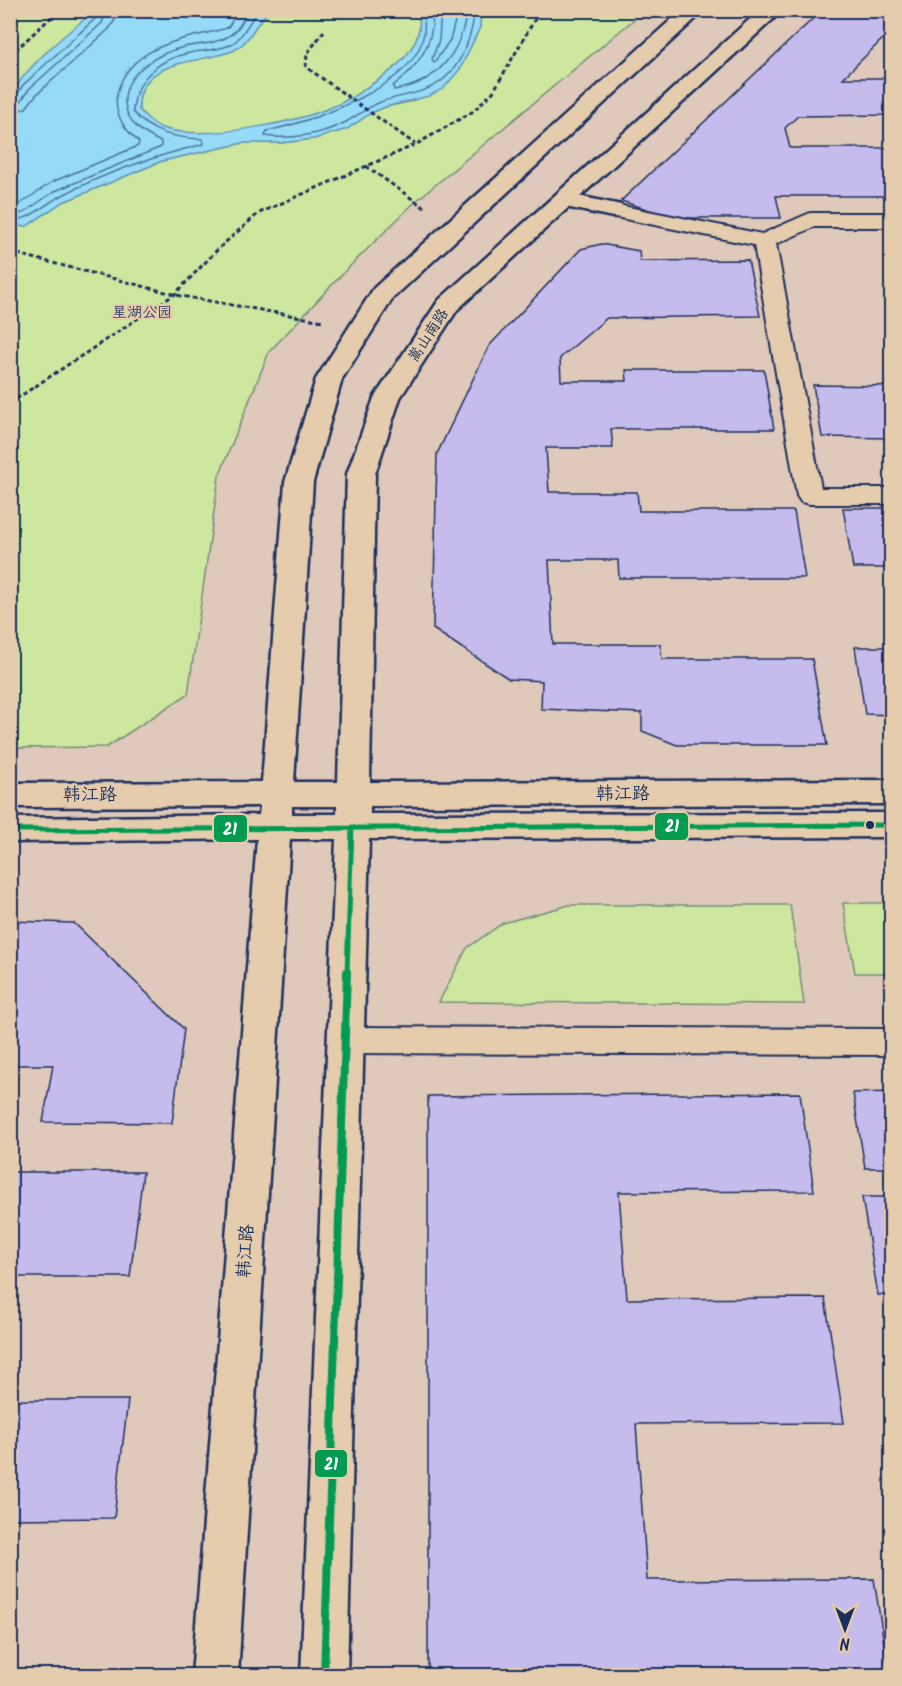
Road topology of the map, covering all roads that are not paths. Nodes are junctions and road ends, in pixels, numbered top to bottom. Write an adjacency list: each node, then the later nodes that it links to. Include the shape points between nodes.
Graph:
1 (696, 10): 10 (street, via 383,293 329,379 299,482)
2 (773, 10): 3 (street, 嵩山南路)
3 (564, 200): 4 (street); 11 (street, 嵩山南路, via 448,305 387,398 362,474)
4 (613, 210): 6 (lane)
5 (891, 220): 6 (lane, via 810,220)
6 (764, 241): 7 (lane, via 810,496)
7 (891, 496)
8 (891, 792): 11 (street, 韩江路)
9 (10, 795): 10 (street, 韩江路)
10 (276, 810): 11 (street, 韩江路); 13 (street, 韩江路); 16 (street, 韩江路)
11 (353, 810): 12 (street, 韩江路); 14 (street, 嵩山南路)
12 (891, 825)
13 (10, 830)
14 (345, 1040): 15 (lane); 17 (street, 嵩山南路)
15 (891, 1042)
16 (215, 1676)
17 (324, 1676)

